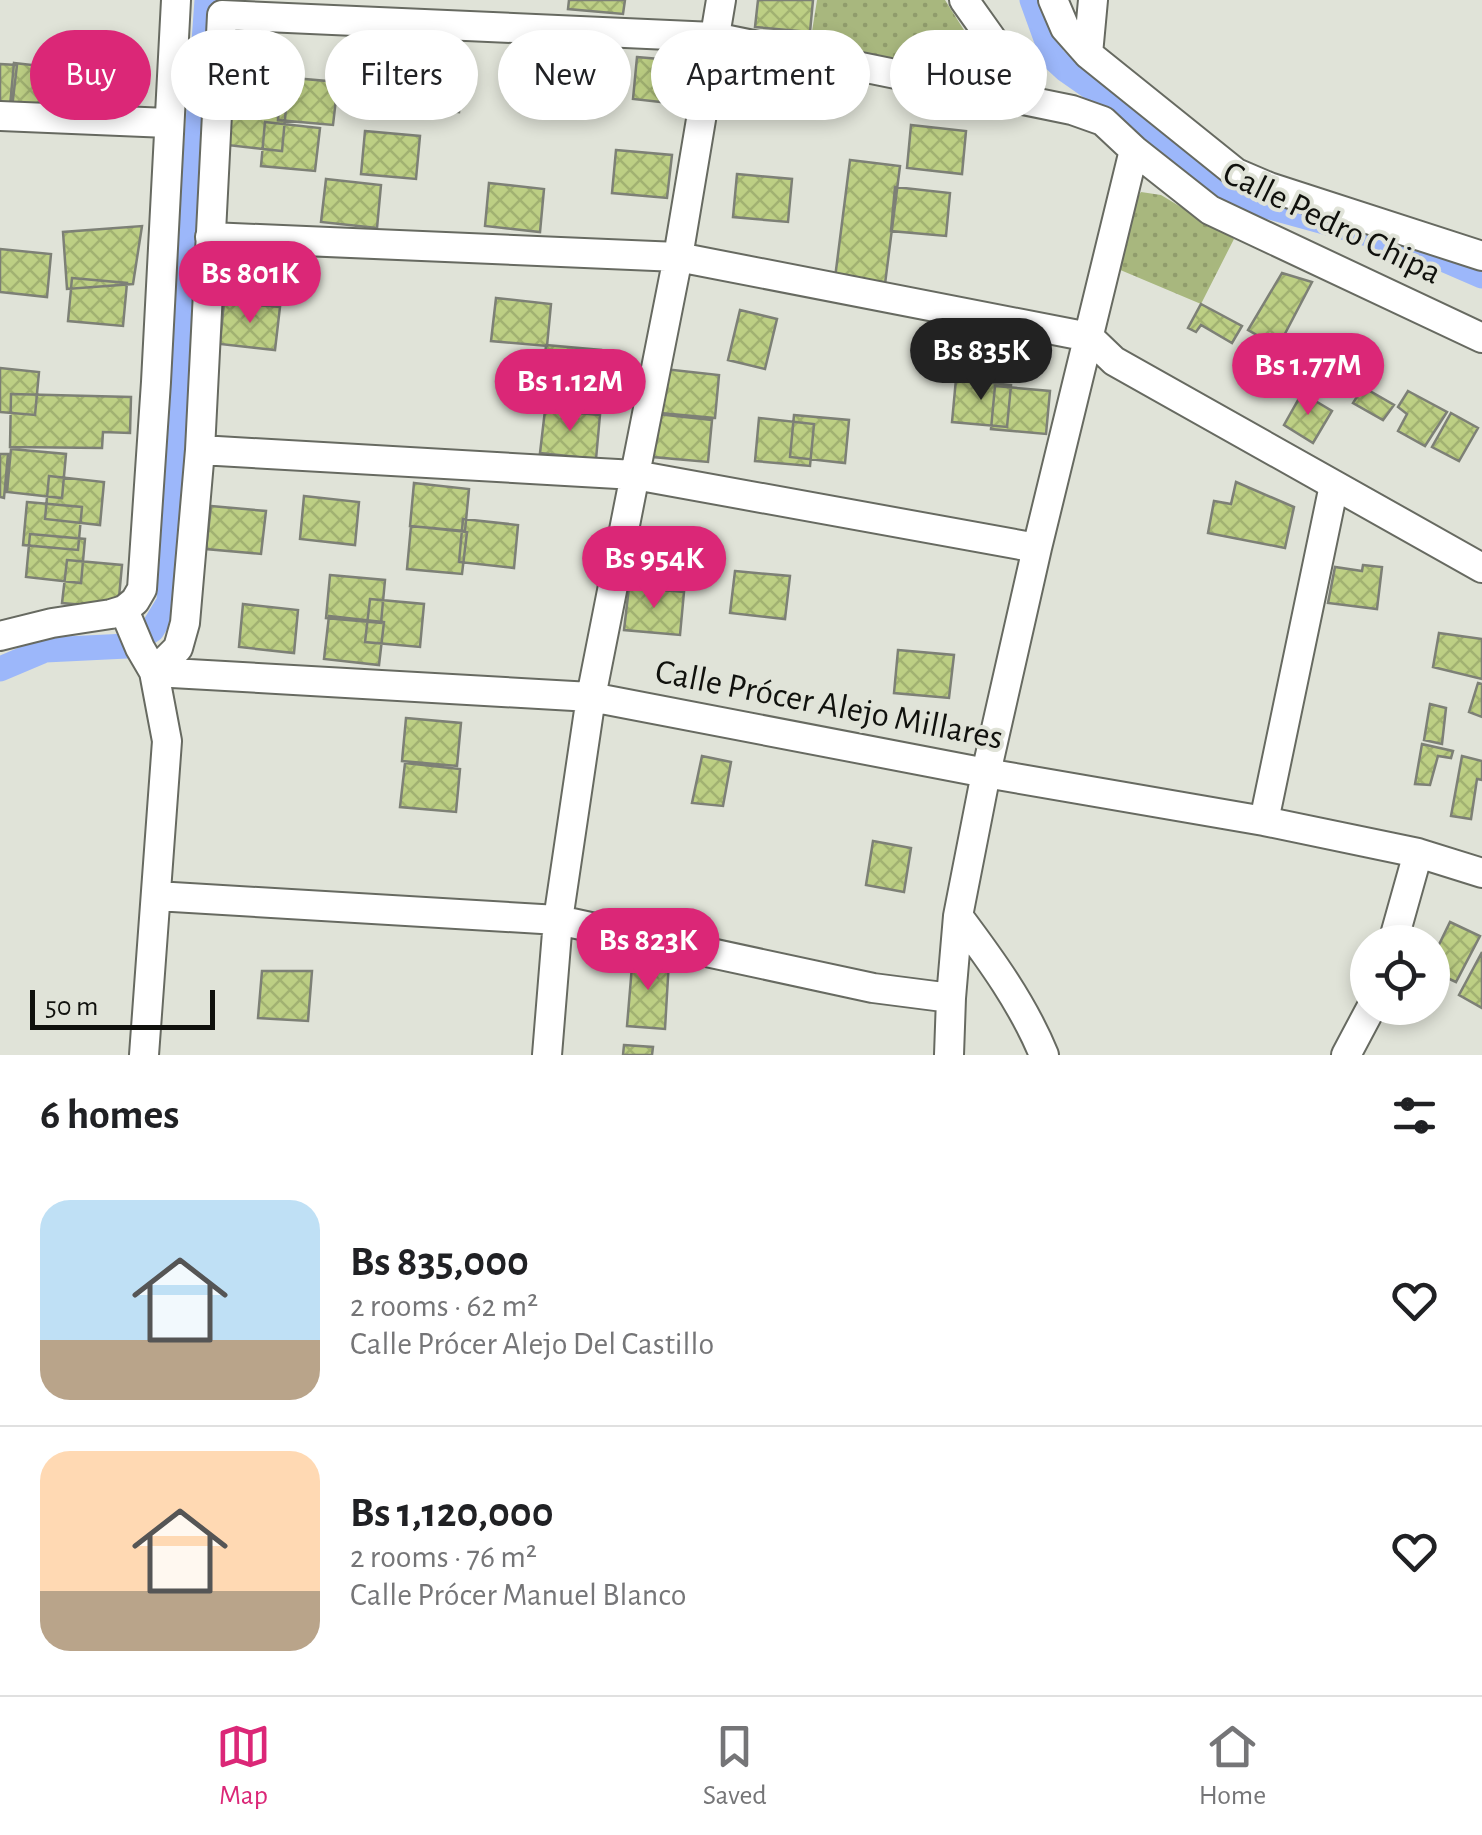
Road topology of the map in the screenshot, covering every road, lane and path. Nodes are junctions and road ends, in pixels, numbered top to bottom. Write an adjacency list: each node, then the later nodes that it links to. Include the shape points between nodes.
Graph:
1 (176, 0): 13 (street)
2 (722, 0): 6 (street)
3 (964, 0): 7 (street)
4 (1053, 0): 9 (street, via 1065,28)
5 (1092, 0): 9 (street)
6 (715, 30)
7 (985, 30)
8 (651, 33): 17 (street, Calle Pedro Chipa, via 222,15)
9 (1088, 54): 15 (street)
10 (1047, 104): 14 (street, Calle Pedro Chipa, via 1103,121)
11 (0, 116): 13 (street)
12 (700, 120): 19 (street)
13 (168, 123): 27 (street, via 142,589)
14 (1134, 150): 16 (street, Calle Pedro Chipa); 20 (street)
15 (1236, 175): 16 (street); 18 (street)
16 (1211, 208): 21 (street, Calle Pedro Chipa)
17 (210, 237): 19 (street); 22 (street)
18 (1482, 256)
19 (678, 257): 20 (street); 23 (street)
20 (1089, 336): 24 (street, via 1114,361); 25 (street)
21 (1482, 338)
22 (200, 450): 23 (street); 29 (street, via 185,623 178,648)
23 (634, 476): 25 (street); 30 (street)
24 (1334, 485): 26 (street); 32 (street)
25 (1037, 548): 31 (street)
26 (1482, 568)
27 (125, 612): 28 (street); 29 (street)
28 (0, 636)
29 (154, 672): 30 (street, Calle Prócer Alejo Millares); 35 (street, via 167,741)
30 (591, 697): 31 (street, Calle Prócer Alejo Millares); 37 (street)
31 (986, 773): 32 (street, Calle Prócer Alejo Millares); 36 (street)
32 (1264, 820): 33 (street, Calle Prócer Alejo Millares)
33 (1418, 852): 34 (street, Calle Prócer Alejo Millares); 38 (street)
34 (1482, 873)
35 (156, 896): 37 (street); 41 (street)
36 (958, 916): 39 (street); 44 (street, via 1032,1024)
37 (558, 920): 39 (street, via 873,988); 42 (street)
38 (1397, 925)
39 (951, 998): 43 (street)
40 (1362, 1025): 45 (street)
41 (144, 1055)
42 (548, 1055)
43 (950, 1055)
44 (1044, 1055)
45 (1346, 1055)

